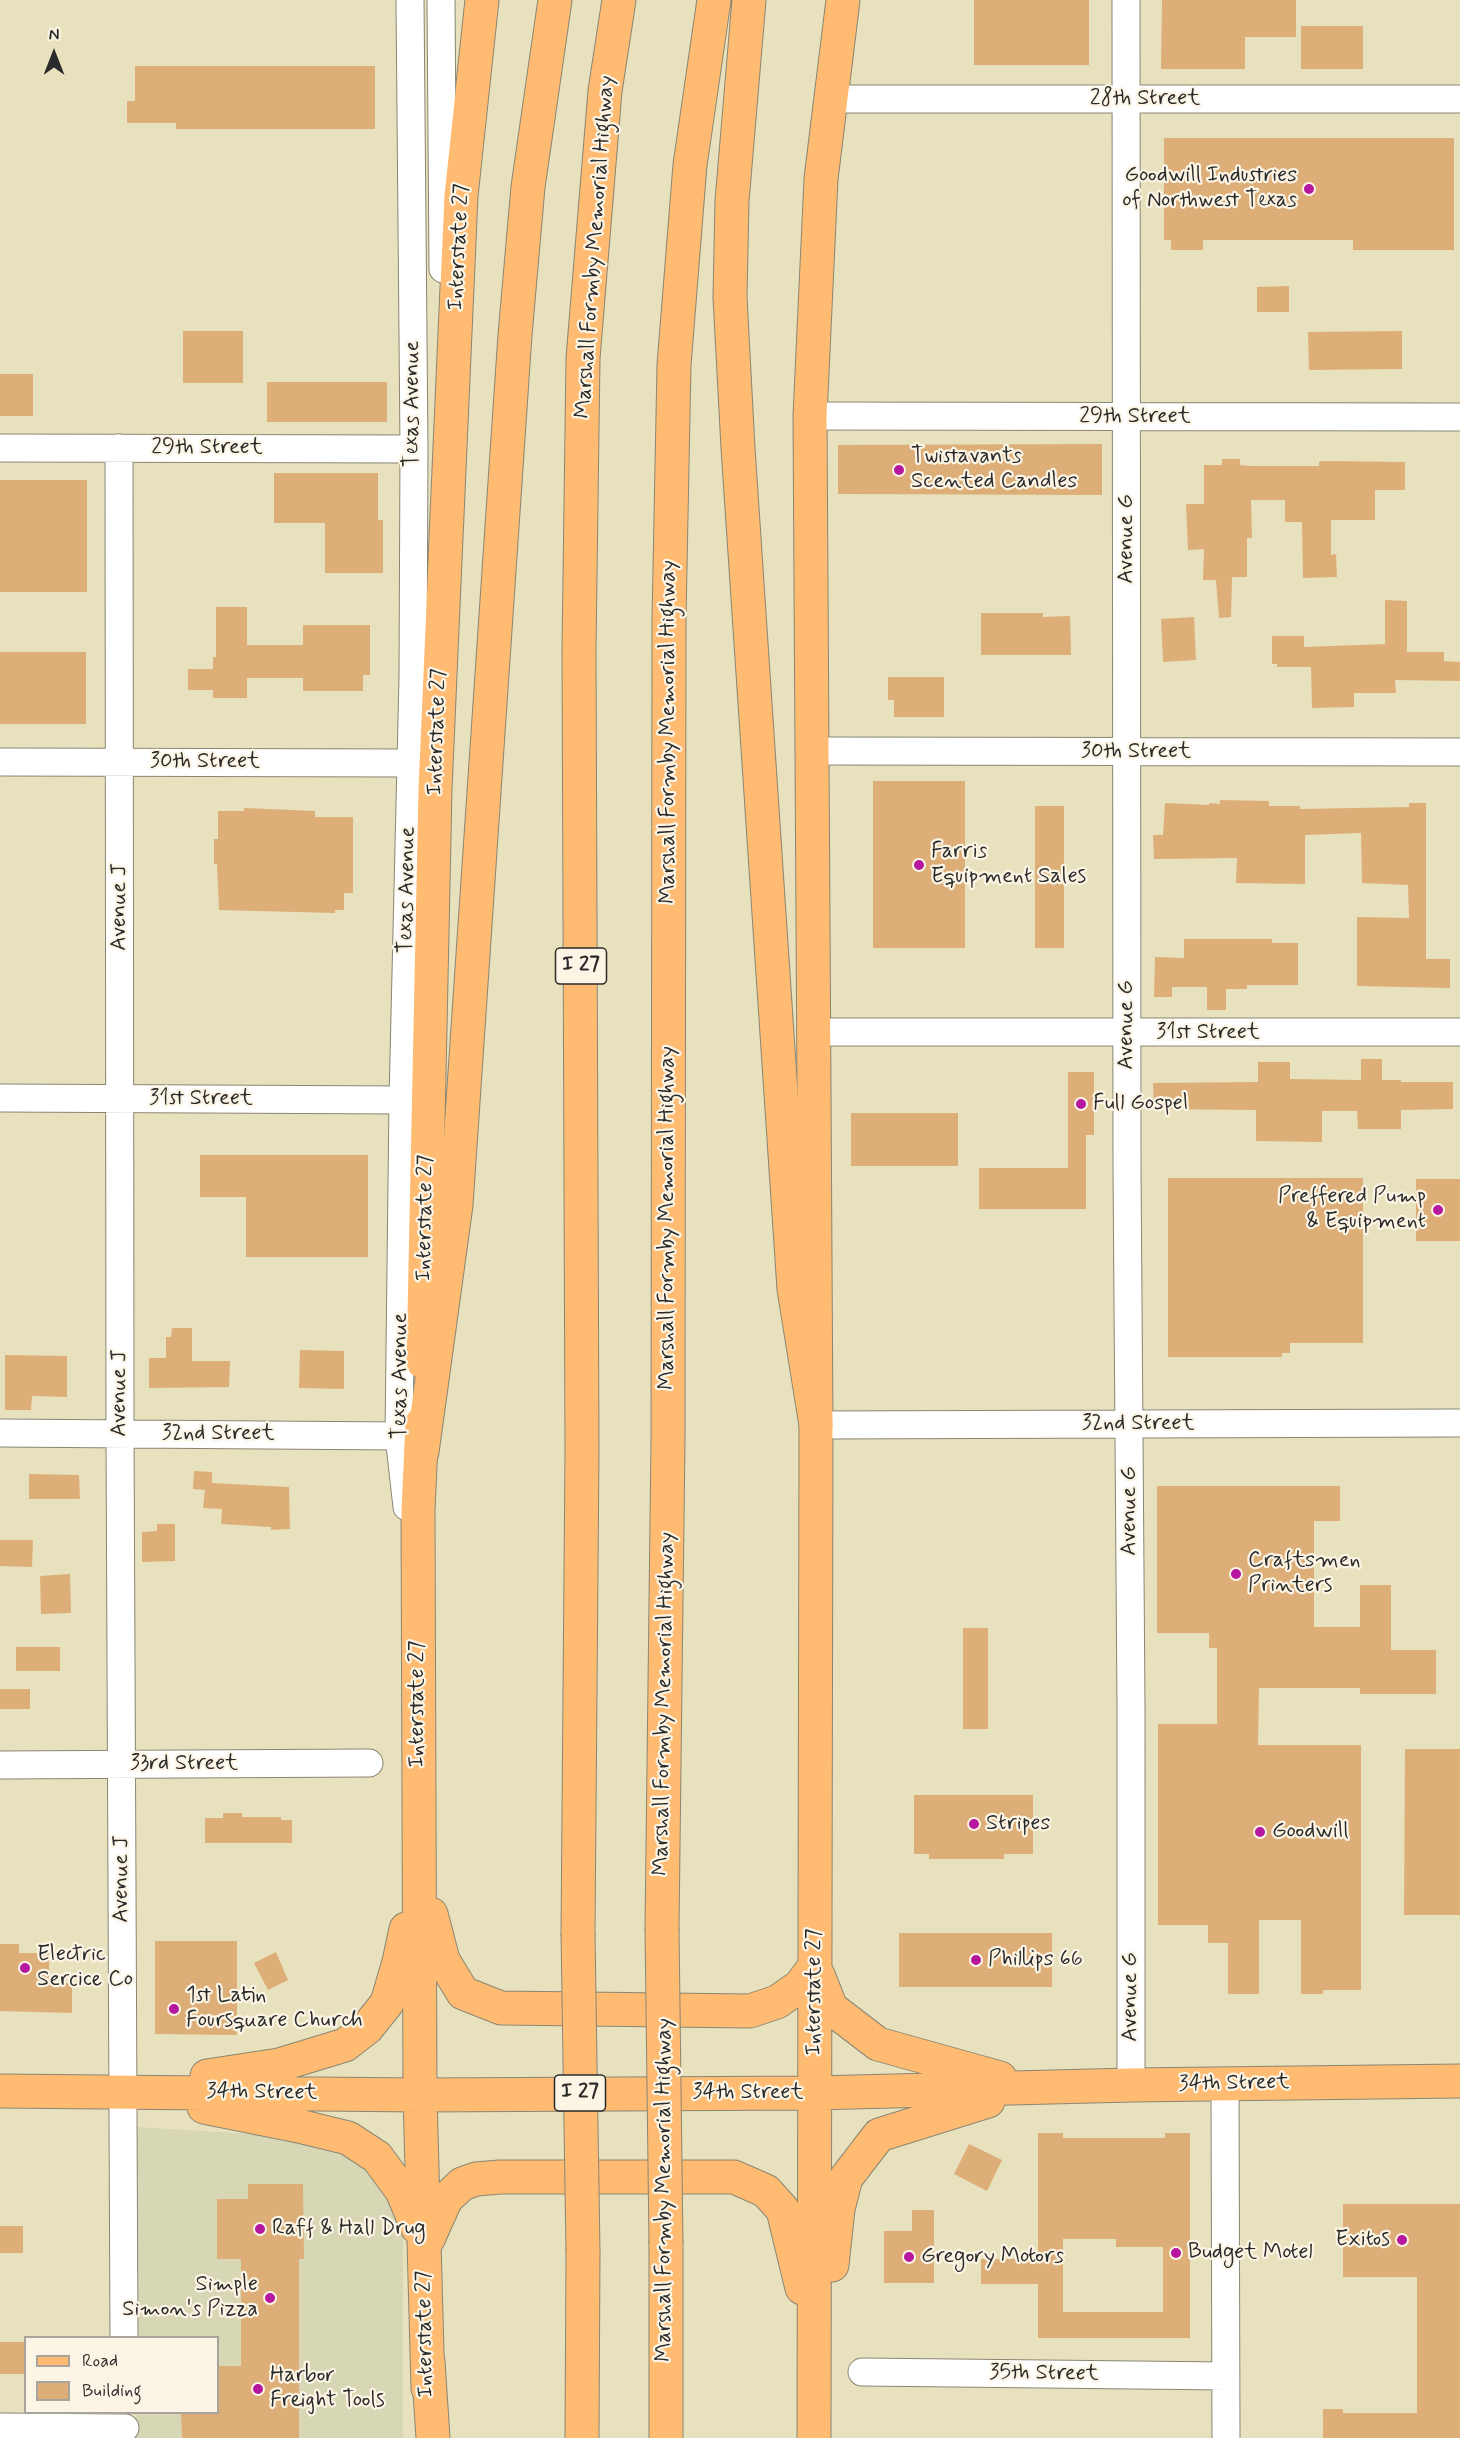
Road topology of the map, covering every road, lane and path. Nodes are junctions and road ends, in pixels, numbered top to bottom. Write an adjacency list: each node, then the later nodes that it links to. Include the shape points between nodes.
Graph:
1 (410, 0): 18 (street, Texas Avenue)
2 (441, 0): 24 (street, via 445,466)
3 (482, 0): 24 (main road, Interstate 27, via 461,196)
4 (555, 0): 36 (main road, via 528,187 516,324 456,1205)
5 (619, 0): 60 (main road, Marshall Formby Memorial Highway / I 27, bridge, via 605,91 583,358 579,650 582,1451 578,1933)
6 (714, 0): 61 (main road, Marshall Formby Memorial Highway, bridge, via 690,165 674,365 669,619 668,1440 662,1928)
7 (749, 0): 33 (main road, via 732,201 730,297 794,1289)
8 (843, 0): 10 (main road, Interstate 27)
9 (1126, 0): 11 (street, Avenue G)
10 (829, 99): 11 (street, 28th Street); 13 (main road, Interstate 27, via 820,191)
11 (1126, 99): 12 (street, 28th Street); 14 (street, Avenue G)
12 (1460, 99)
13 (810, 416): 14 (street, 29th Street); 19 (main road, Interstate 27)
14 (1127, 417): 15 (street, 29th Street); 20 (street, Avenue G)
15 (1460, 417)
16 (0, 448): 17 (street, 29th Street)
17 (119, 448): 18 (street, 29th Street); 22 (street, Avenue J)
18 (414, 449): 24 (street, Texas Avenue)
19 (812, 751): 20 (street, 30th Street); 25 (main road, Interstate 27)
20 (1127, 752): 21 (street, 30th Street); 27 (street, Avenue G)
21 (1460, 752)
22 (120, 761): 23 (street, 30th Street); 24 (street, 30th Street); 29 (street, Avenue J)
23 (0, 762)
24 (423, 770): 30 (street, Texas Avenue); 36 (main road, Interstate 27)
25 (812, 1032): 27 (street, 31st Street); 33 (main road, Interstate 27)
26 (1460, 1032): 27 (street, 31st Street)
27 (1127, 1033): 31 (street, Avenue G)
28 (0, 1098): 29 (street, 31st Street)
29 (120, 1099): 30 (street, 31st Street); 35 (street, Avenue J)
30 (403, 1101): 36 (street, Texas Avenue)
31 (1129, 1424): 32 (street, 32nd Street); 33 (street, 32nd Street); 44 (street, Avenue G)
32 (1460, 1424)
33 (816, 1425): 41 (main road, Interstate 27)
34 (0, 1433): 35 (street, 32nd Street)
35 (120, 1433): 36 (street, 32nd Street); 38 (street, Avenue J)
36 (411, 1444): 40 (main road, Interstate 27, via 418,1510)
37 (369, 1763): 38 (street, 33rd Street)
38 (122, 1764): 39 (street, 33rd Street); 47 (street, Avenue J)
39 (0, 1765)
40 (419, 1864): 41 (main road, via 443,1960 463,1993 501,2008 750,2010 777,2002 800,1986); 47 (main road, via 387,2003 367,2028 345,2045 279,2065); 49 (main road, Interstate 27)
41 (815, 1966): 45 (main road, via 831,2008 878,2044); 48 (main road, Interstate 27)
42 (1460, 2081): 43 (main road, 34th Street)
43 (1225, 2084): 44 (main road, 34th Street); 55 (street)
44 (1131, 2085): 45 (main road, 34th Street)
45 (1036, 2088): 48 (main road, 34th Street); 51 (main road, via 879,2135 846,2178 832,2264)
46 (0, 2091): 47 (main road, 34th Street)
47 (123, 2091): 49 (main road, 34th Street); 50 (main road, via 348,2138 377,2157 402,2191); 52 (street, Avenue J)
48 (814, 2093): 49 (main road, 34th Street); 51 (main road, Interstate 27)
49 (420, 2095): 50 (main road, Interstate 27)
50 (425, 2246): 51 (main road, via 446,2199 462,2184 476,2179 734,2177 766,2191 783,2210); 53 (main road, Interstate 27)
51 (814, 2334): 62 (main road, Interstate 27)
52 (124, 2336)
53 (428, 2361): 58 (main road, Interstate 27); 59 (main road)
54 (862, 2372): 55 (street, 35th Street)
55 (1226, 2376): 63 (street)
56 (125, 2426): 57 (street)
57 (0, 2427)
58 (428, 2438)
59 (433, 2438)
60 (582, 2438)
61 (666, 2438)
62 (814, 2438)
63 (1226, 2438)

